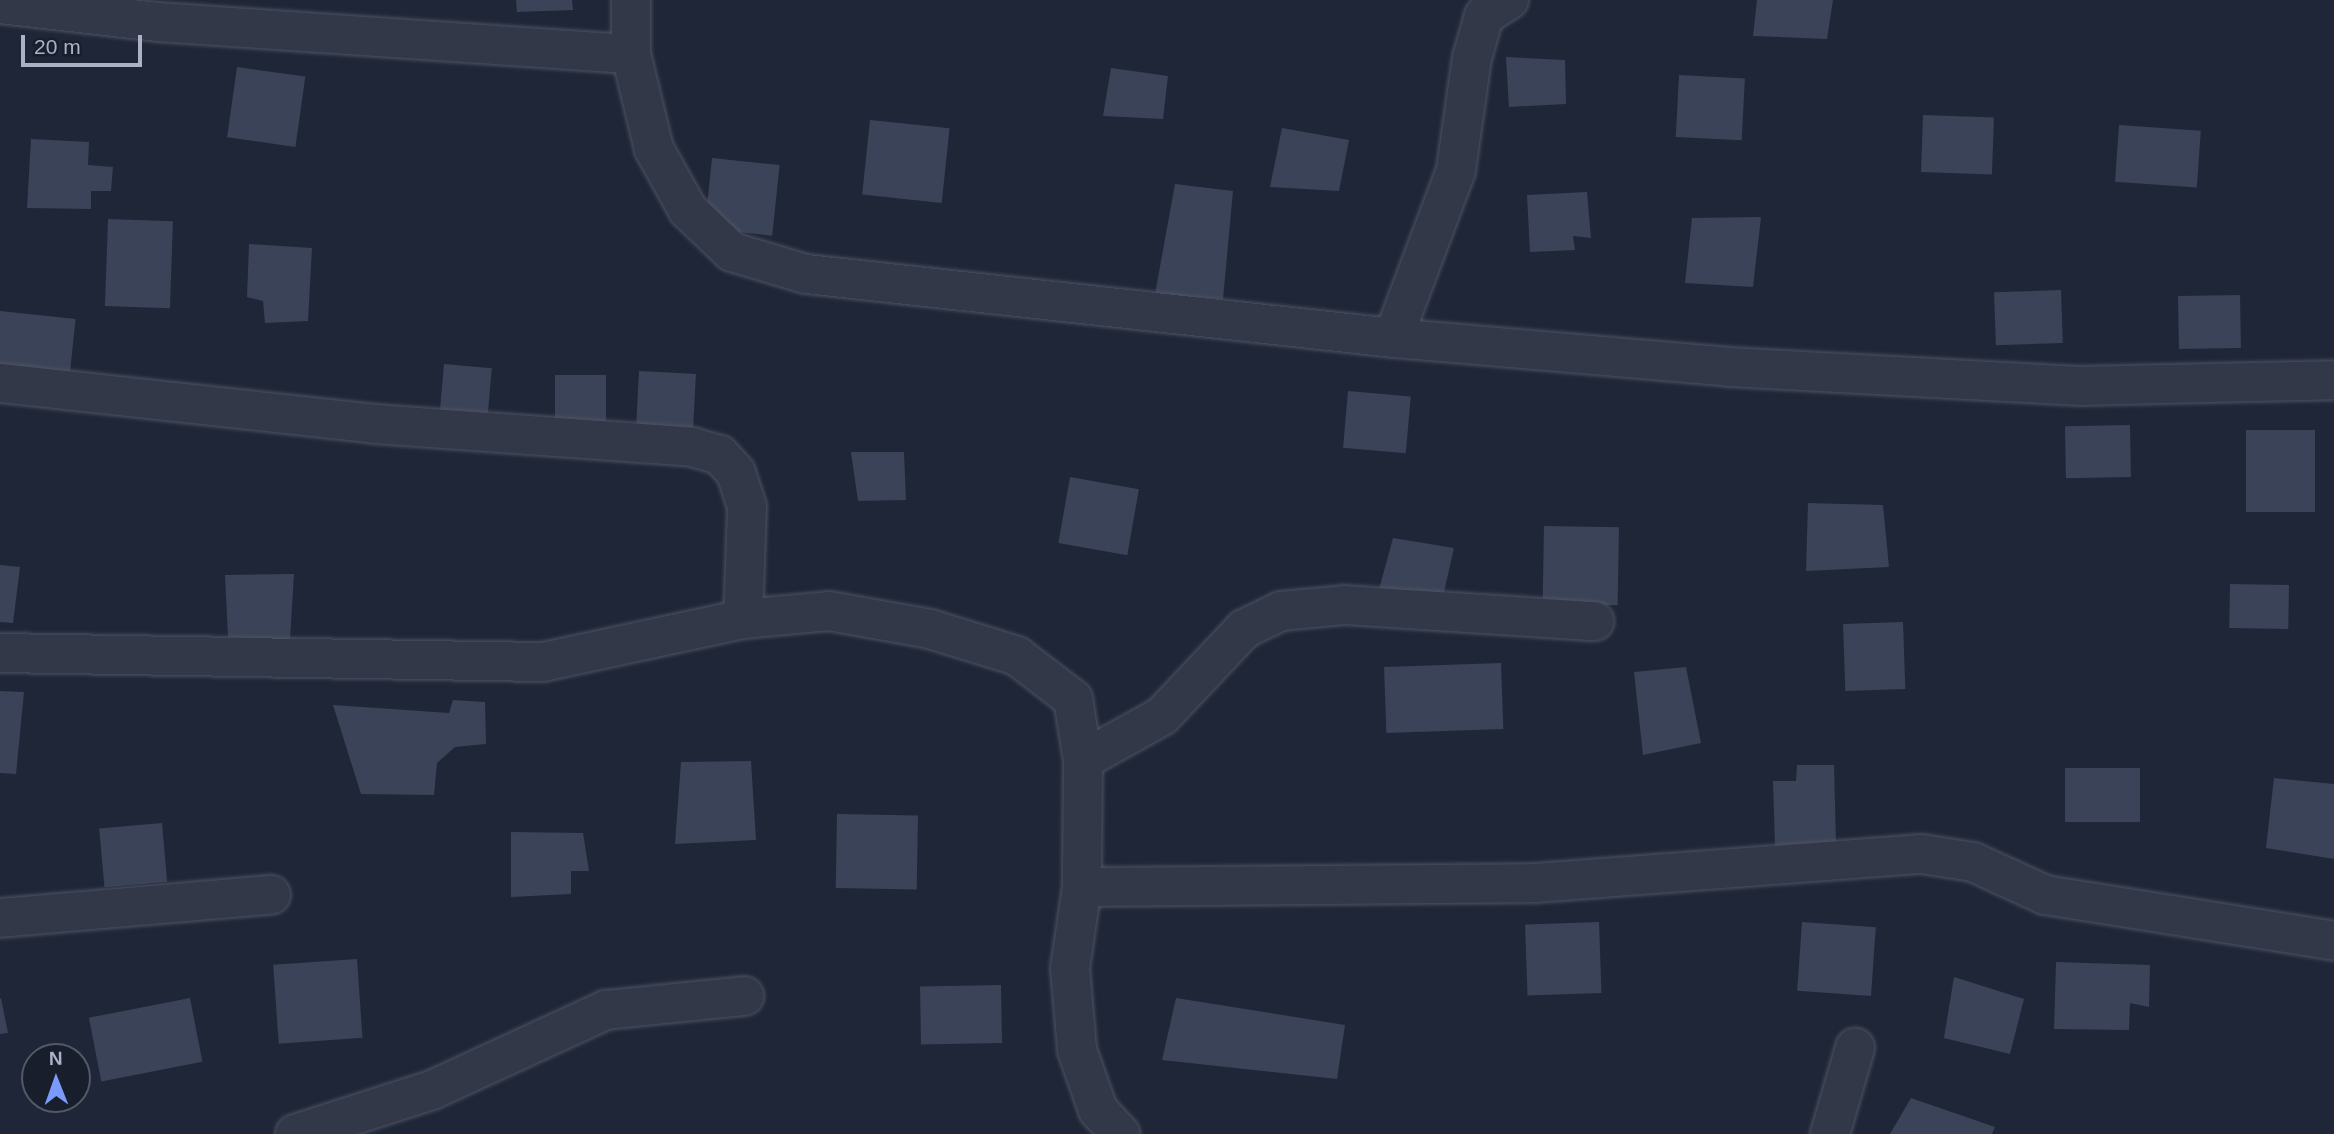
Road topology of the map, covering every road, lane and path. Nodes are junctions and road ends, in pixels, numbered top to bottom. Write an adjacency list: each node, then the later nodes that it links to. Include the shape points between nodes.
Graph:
1 (631, 0): 4 (street)
2 (1509, 0): 5 (street, via 1484,16 1472,58 1456,170)
3 (0, 4): 4 (street, via 158,22)
4 (631, 54): 5 (street, via 654,149 688,210 732,252 806,274)
5 (1393, 338): 6 (street, via 1729,367 2079,386)
6 (2334, 380)
7 (0, 383): 8 (street, via 375,424 692,447 720,455 736,473 747,507)
8 (743, 619): 10 (street, via 543,662); 11 (street, via 829,611 930,629 1017,656 1073,699)
9 (1594, 621): 11 (street, via 1344,605 1281,611 1244,629 1162,716)
10 (0, 653)
11 (1083, 760): 12 (street)
12 (1082, 887): 15 (street, via 1535,883 1922,854 1973,862 2045,895); 19 (street, via 1070,968 1077,1050 1098,1110)
13 (271, 895): 14 (street)
14 (0, 918)
15 (2334, 941)
16 (744, 996): 18 (street, via 606,1010 432,1090)
17 (1855, 1048): 20 (street)
18 (295, 1134)
19 (1120, 1134)
20 (1830, 1134)

